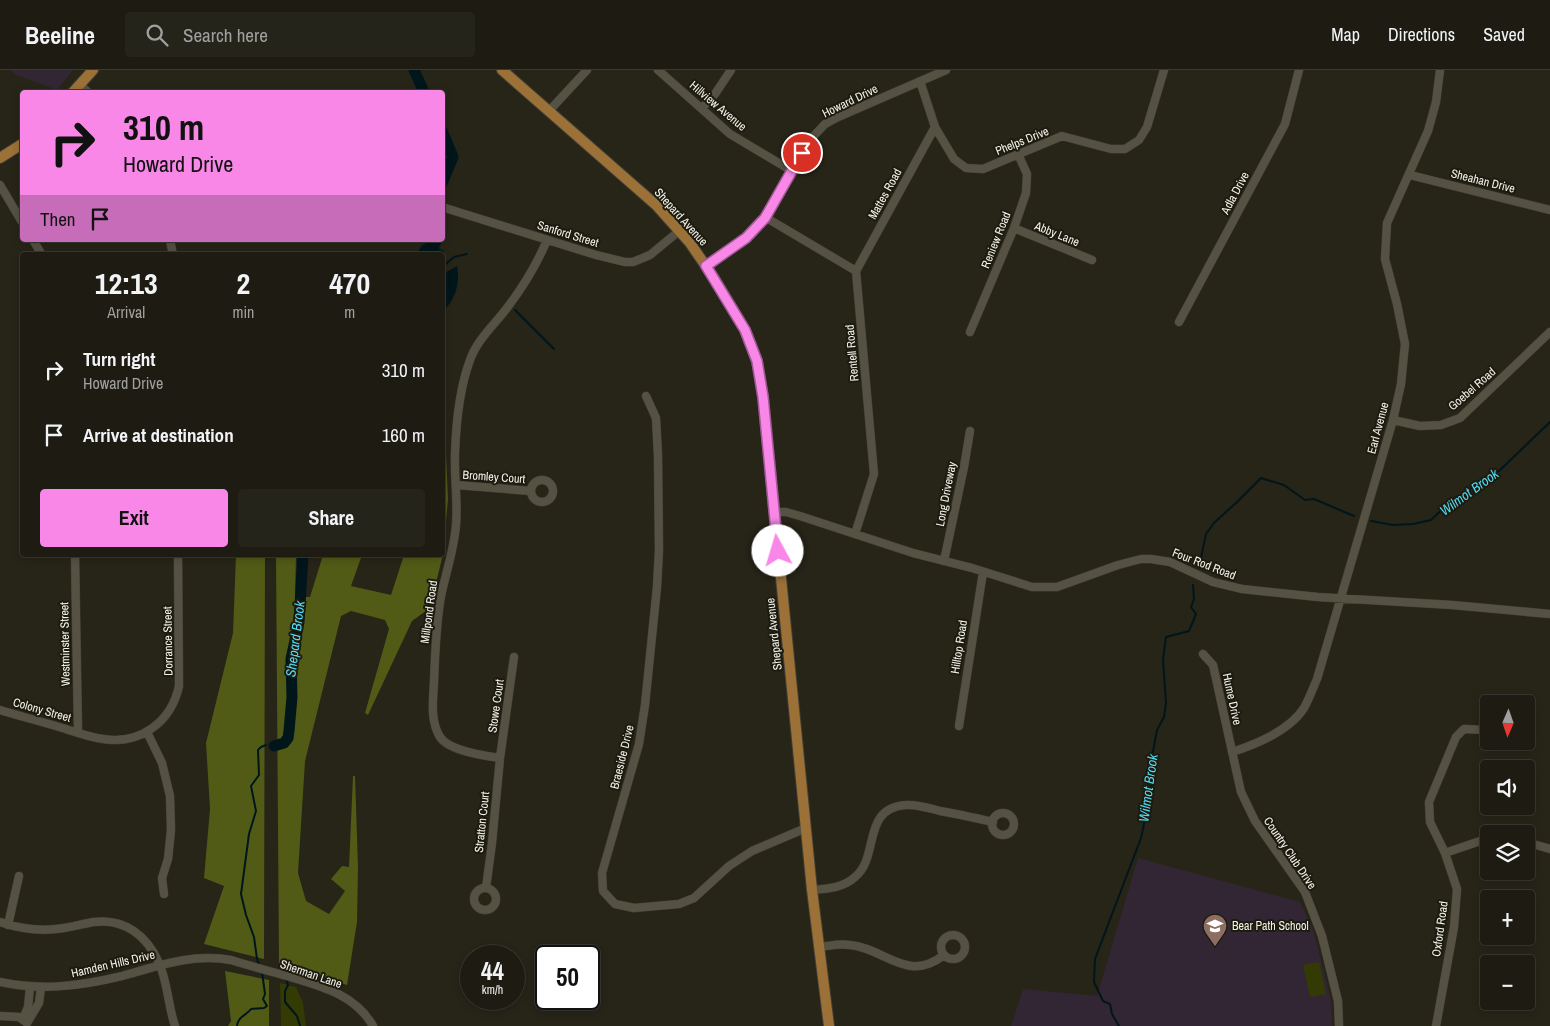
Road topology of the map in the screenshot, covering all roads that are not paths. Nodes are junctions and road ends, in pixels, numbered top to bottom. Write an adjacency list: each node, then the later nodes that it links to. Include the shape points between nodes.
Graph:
1 (93, 70): 11 (main road)
2 (502, 70): 13 (main road, Shepard Avenue)
3 (587, 70): 13 (street)
4 (658, 70): 12 (street, Hillview Avenue)
5 (731, 70): 12 (street)
6 (946, 70): 10 (street, Howard Drive)
7 (1164, 70): 16 (street, Phelps Drive, via 1147,127 1139,140 1125,149 1062,136)
8 (1299, 70): 31 (street, Adla Drive, via 1286,124)
9 (1440, 70): 19 (street, Earl Avenue, via 1428,131)
10 (920, 81): 14 (street, Phelps Drive); 18 (street, Howard Drive, via 825,124 809,141)
11 (75, 90)
12 (702, 108): 18 (street, Hillview Avenue, via 730,134)
13 (549, 111): 26 (main road, Shepard Avenue, via 656,205)
14 (935, 127): 16 (street, Phelps Drive, via 954,159 966,168 983,169); 30 (street, Mattes Road)
15 (20, 145): 17 (main road)
16 (1018, 154): 25 (street, Reniew Road, via 1027,174 1026,193)
17 (0, 158)
18 (792, 171): 23 (street, Howard Drive)
19 (1410, 175): 22 (street, Sheahan Drive); 35 (street, Earl Avenue, via 1387,223 1385,259 1404,344 1401,384)
20 (0, 185): 24 (street)
21 (445, 208): 27 (street, Sanford Street)
22 (1550, 210)
23 (765, 218): 29 (street, Howard Drive, via 746,238); 30 (street)
24 (20, 219)
25 (1014, 228): 28 (street, Abby Lane); 32 (street, Reniew Road)
26 (679, 231): 27 (street, Sanford Street, via 650,255 633,262 617,261); 29 (main road, Shepard Avenue)
27 (547, 240): 37 (street, Millpond Road, via 520,289 477,346 470,361 457,433)
28 (1092, 260)
29 (706, 266): 39 (main road, Shepard Avenue, via 745,330 757,361)
30 (856, 271): 40 (street, Rentell Road, via 874,474)
31 (1179, 322)
32 (970, 332)
33 (1550, 332): 35 (street, Goebel Road, via 1460,418 1441,425 1420,426)
34 (646, 396): 57 (street, Braeside Drive, via 656,418 657,587 639,744 602,873 603,891 615,904 634,908 679,904 694,898 729,866 752,851)
35 (1393, 420): 45 (street, Earl Avenue)
36 (970, 431): 43 (street, Long Driveway)
37 (456, 485): 38 (street, Bromley Court); 55 (street, Millpond Road, via 454,542 436,624 432,708 441,739 469,754)
38 (531, 490)
39 (775, 512): 40 (street, Four Rod Road, via 786,512); 57 (main road, Shepard Avenue)
40 (855, 534): 43 (street, Four Rod Road)
41 (75, 557): 52 (street, Westminster Street)
42 (178, 557): 53 (street, Dorrance Street, via 179,686 167,714)
43 (944, 561): 44 (street, Four Rod Road)
44 (983, 572): 45 (street, Four Rod Road, via 1032,587 1048,588 1130,561 1156,559 1227,586); 50 (street, Hilltop Road)
45 (1340, 598): 46 (street, Four Rod Road); 54 (street, Earl Avenue, via 1317,679 1304,708 1284,728 1263,741)
46 (1550, 614)
47 (1203, 654): 54 (street, Hume Drive, via 1213,665)
48 (514, 657): 55 (street, Stowe Court)
49 (0, 710): 52 (street, Colony Street)
50 (959, 726)
51 (1480, 730): 61 (street, Oxford Road, via 1464,729 1456,737 1429,802 1430,822)
52 (78, 732): 53 (street, Dorrance Street, via 92,738 113,740 137,737)
53 (147, 732): 65 (street, via 162,763 170,796 172,830 162,878)
54 (1232, 752): 80 (street, Country Club Drive, via 1241,792 1255,821 1305,892 1322,936 1338,1001)
55 (500, 758): 63 (street, Stratton Court)
56 (993, 822): 64 (street, via 916,805 896,807 879,819 873,830 869,856 856,877 833,888)
57 (806, 828): 64 (main road, Shepard Avenue)
58 (1480, 841): 61 (street)
59 (1535, 845): 60 (street)
60 (1550, 849)
61 (1444, 853): 81 (street, Oxford Road, via 1457,889 1454,927)
62 (19, 876): 67 (street)
63 (486, 888)
64 (812, 890): 68 (main road, Shepard Avenue)
65 (164, 894)
66 (0, 922): 67 (street)
67 (8, 925): 71 (street, via 31,929 56,929 95,922 124,925 149,944)
68 (819, 946): 69 (street, via 850,944 905,966 919,966); 79 (main road, Shepard Avenue)
69 (944, 955)
70 (231, 960): 71 (street, Hamden Hills Drive, via 199,957); 78 (street, Sherman Lane, via 331,990 348,999)
71 (160, 965): 74 (street, Hamden Hills Drive, via 81,985); 77 (street)
72 (0, 982): 73 (street, Hamden Hills Drive)
73 (30, 986): 74 (street, Hamden Hills Drive); 76 (street)
74 (41, 987): 76 (street, via 39,1003)
75 (0, 1016): 76 (street)
76 (26, 1022)
77 (175, 1026)
78 (373, 1026)
79 (829, 1026)
80 (1339, 1026)
81 (1436, 1026)

